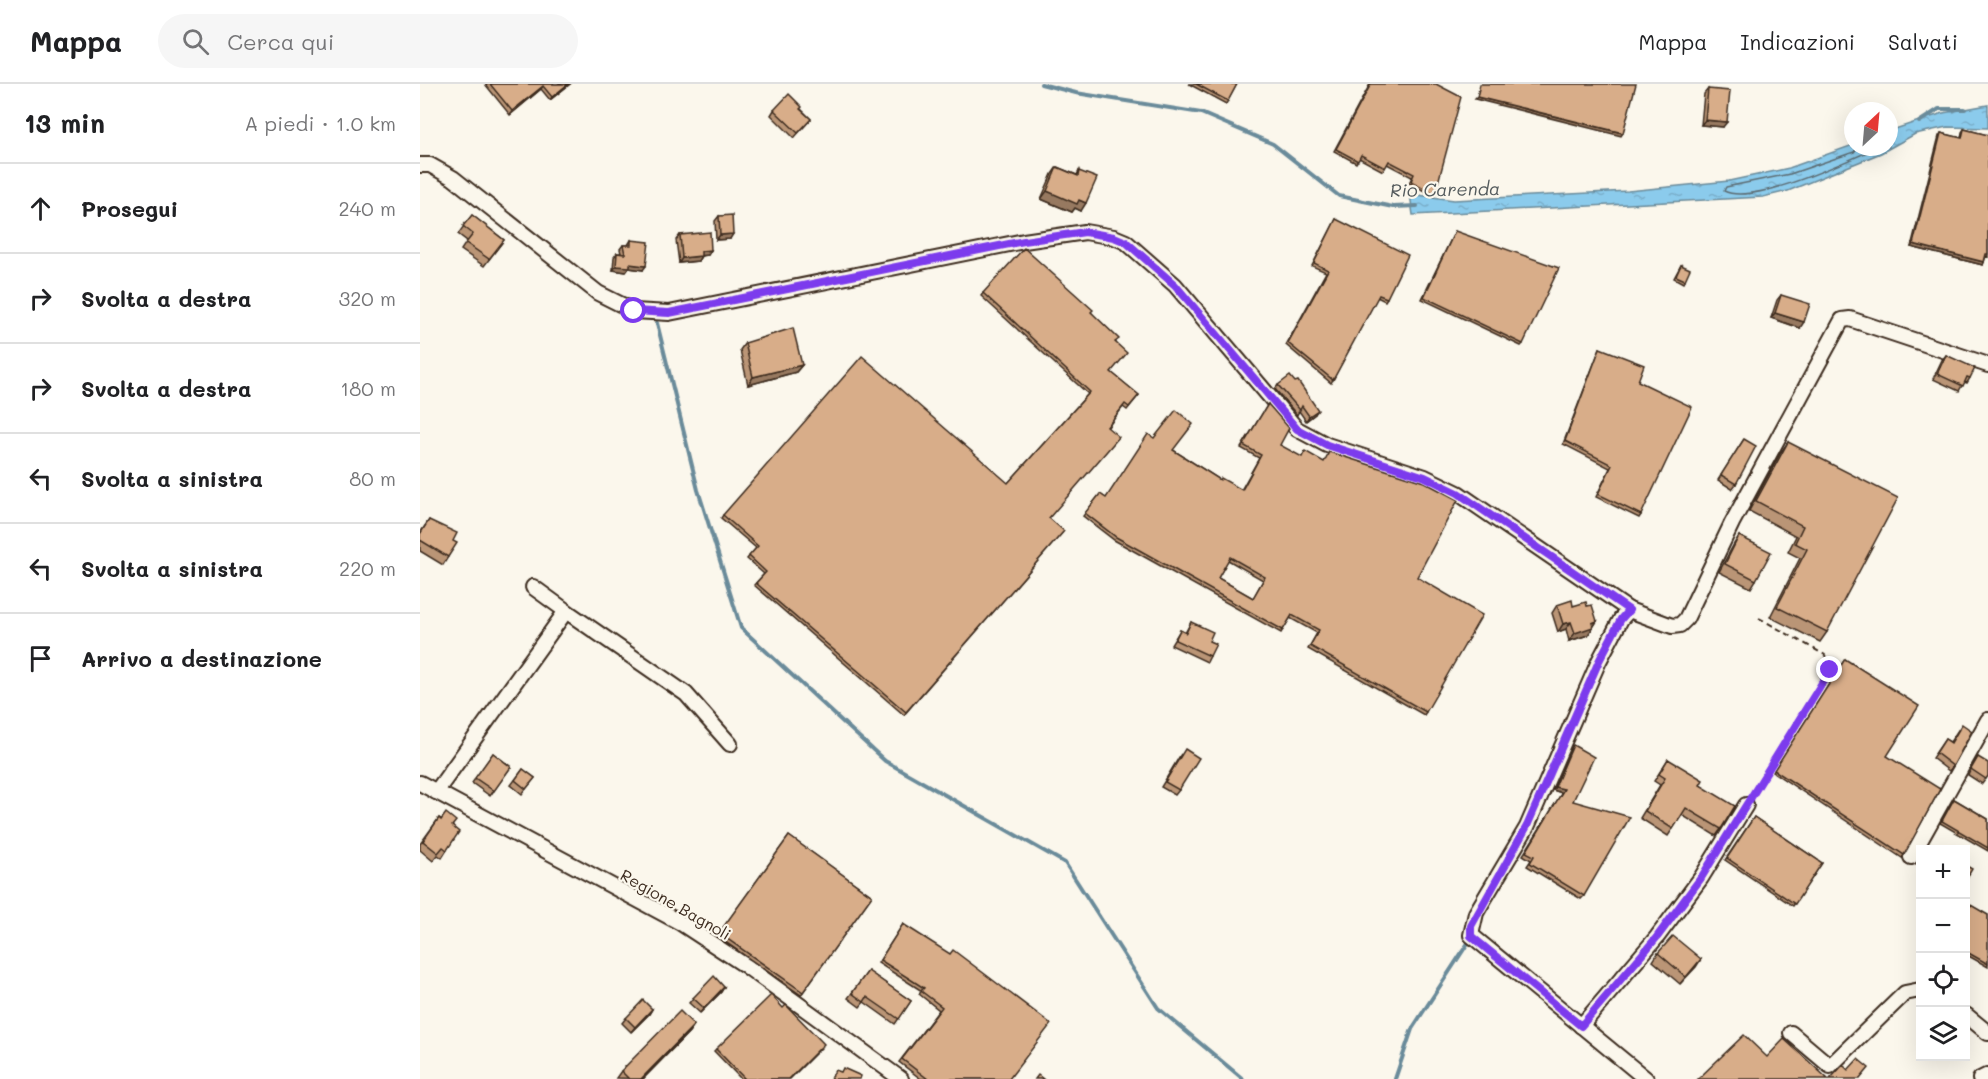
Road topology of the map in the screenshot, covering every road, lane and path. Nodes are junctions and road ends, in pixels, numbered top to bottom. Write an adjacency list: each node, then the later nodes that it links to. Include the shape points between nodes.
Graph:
1 (420, 165): 4 (street, via 430,165 453,178 598,292 634,311 669,313 1024,241 1085,232 1114,237 1126,242 1175,285 1297,429 1327,445 1425,477 1458,493)
2 (1988, 365): 4 (street, via 1850,319 1842,320 1732,523 1686,619 1672,626)
3 (533, 587): 5 (street)
4 (1629, 610): 15 (street, via 1599,661 1527,826 1471,926 1471,936)
5 (566, 611): 8 (street, via 686,694); 10 (street)
6 (1759, 618): 11 (path, via 1825,655 1830,670)
7 (1988, 720): 12 (street)
8 (730, 744)
9 (420, 783): 10 (street, Regione Bagnoli)
10 (436, 792): 19 (street, Regione Bagnoli, via 679,922)
11 (1746, 805): 15 (street, via 1701,878 1657,937)
12 (1911, 857)
13 (1916, 991): 16 (street, via 1905,993 1830,1066)
14 (1970, 1019): 17 (street)
15 (1581, 1026): 20 (street)
16 (1791, 1033)
17 (1988, 1033)
18 (1988, 1075): 21 (street)
19 (901, 1079)
20 (1646, 1079)
21 (1980, 1079)

